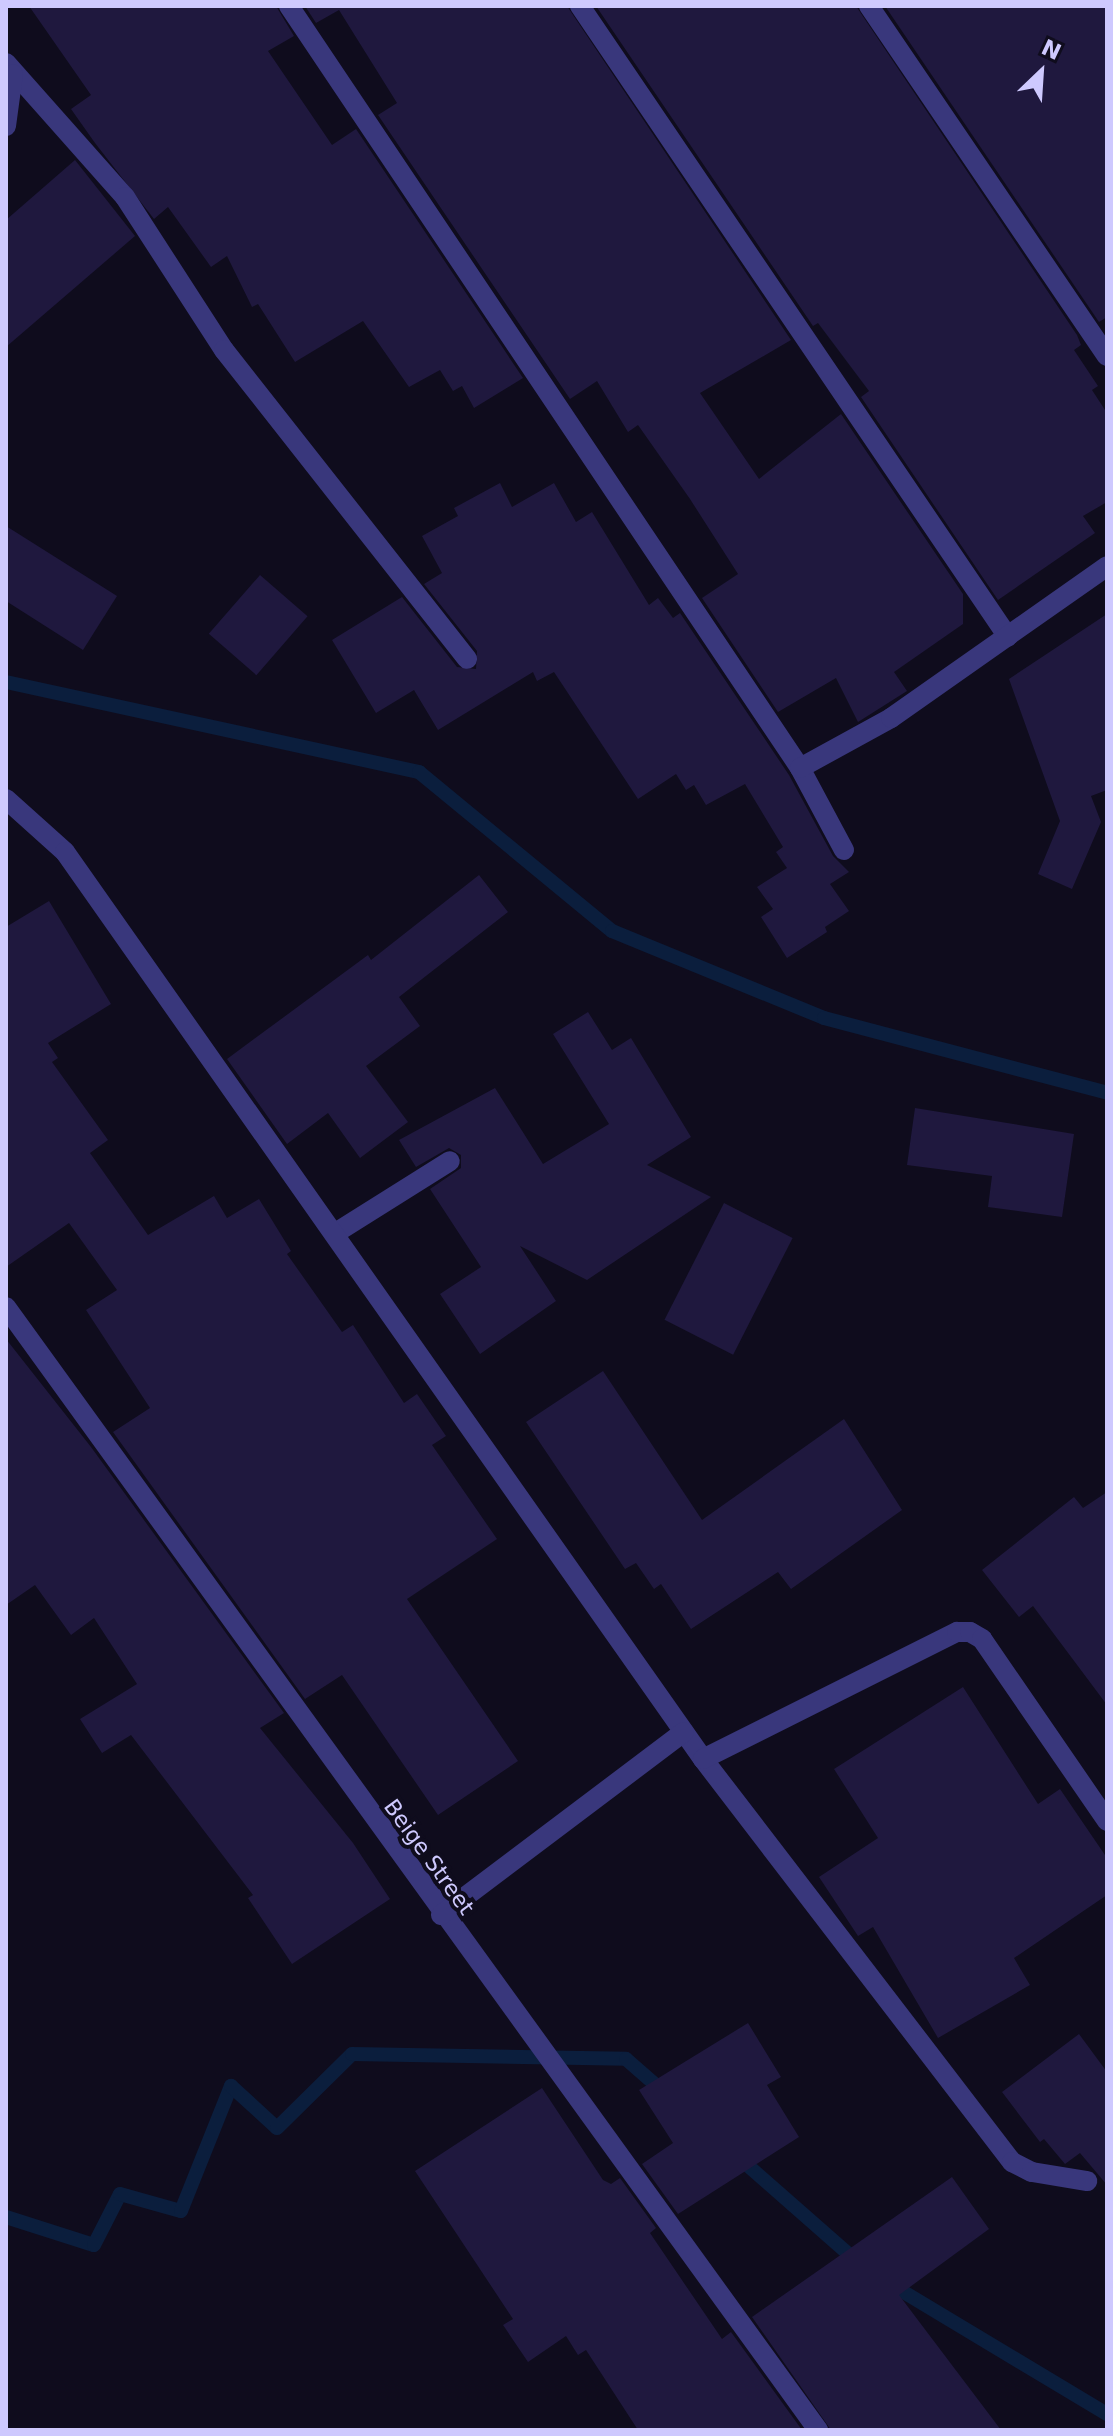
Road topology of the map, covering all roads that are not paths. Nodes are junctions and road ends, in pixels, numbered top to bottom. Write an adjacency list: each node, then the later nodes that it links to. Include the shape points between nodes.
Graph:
1 (289, 6): 10 (street)
2 (580, 6): 8 (street)
3 (869, 6): 6 (street)
4 (10, 69): 5 (street); 9 (street, via 125,197 224,350)
5 (6, 126)
6 (1107, 356)
7 (1107, 566): 8 (street)
8 (1008, 637): 10 (street, via 891,718)
9 (467, 659)
10 (800, 768): 12 (street)
11 (6, 799): 14 (street, via 65,852)
12 (844, 850)
13 (450, 1161): 14 (street)
14 (337, 1232): 16 (street)
15 (6, 1307): 19 (street, Beige Street)
16 (684, 1732): 17 (street); 19 (street)
17 (703, 1759): 18 (street, via 957,1632 970,1632 982,1639); 20 (street, via 1012,2162 1032,2172)
18 (1107, 1821)
19 (441, 1915): 21 (street, Beige Street)
20 (1087, 2181)
21 (818, 2430)

